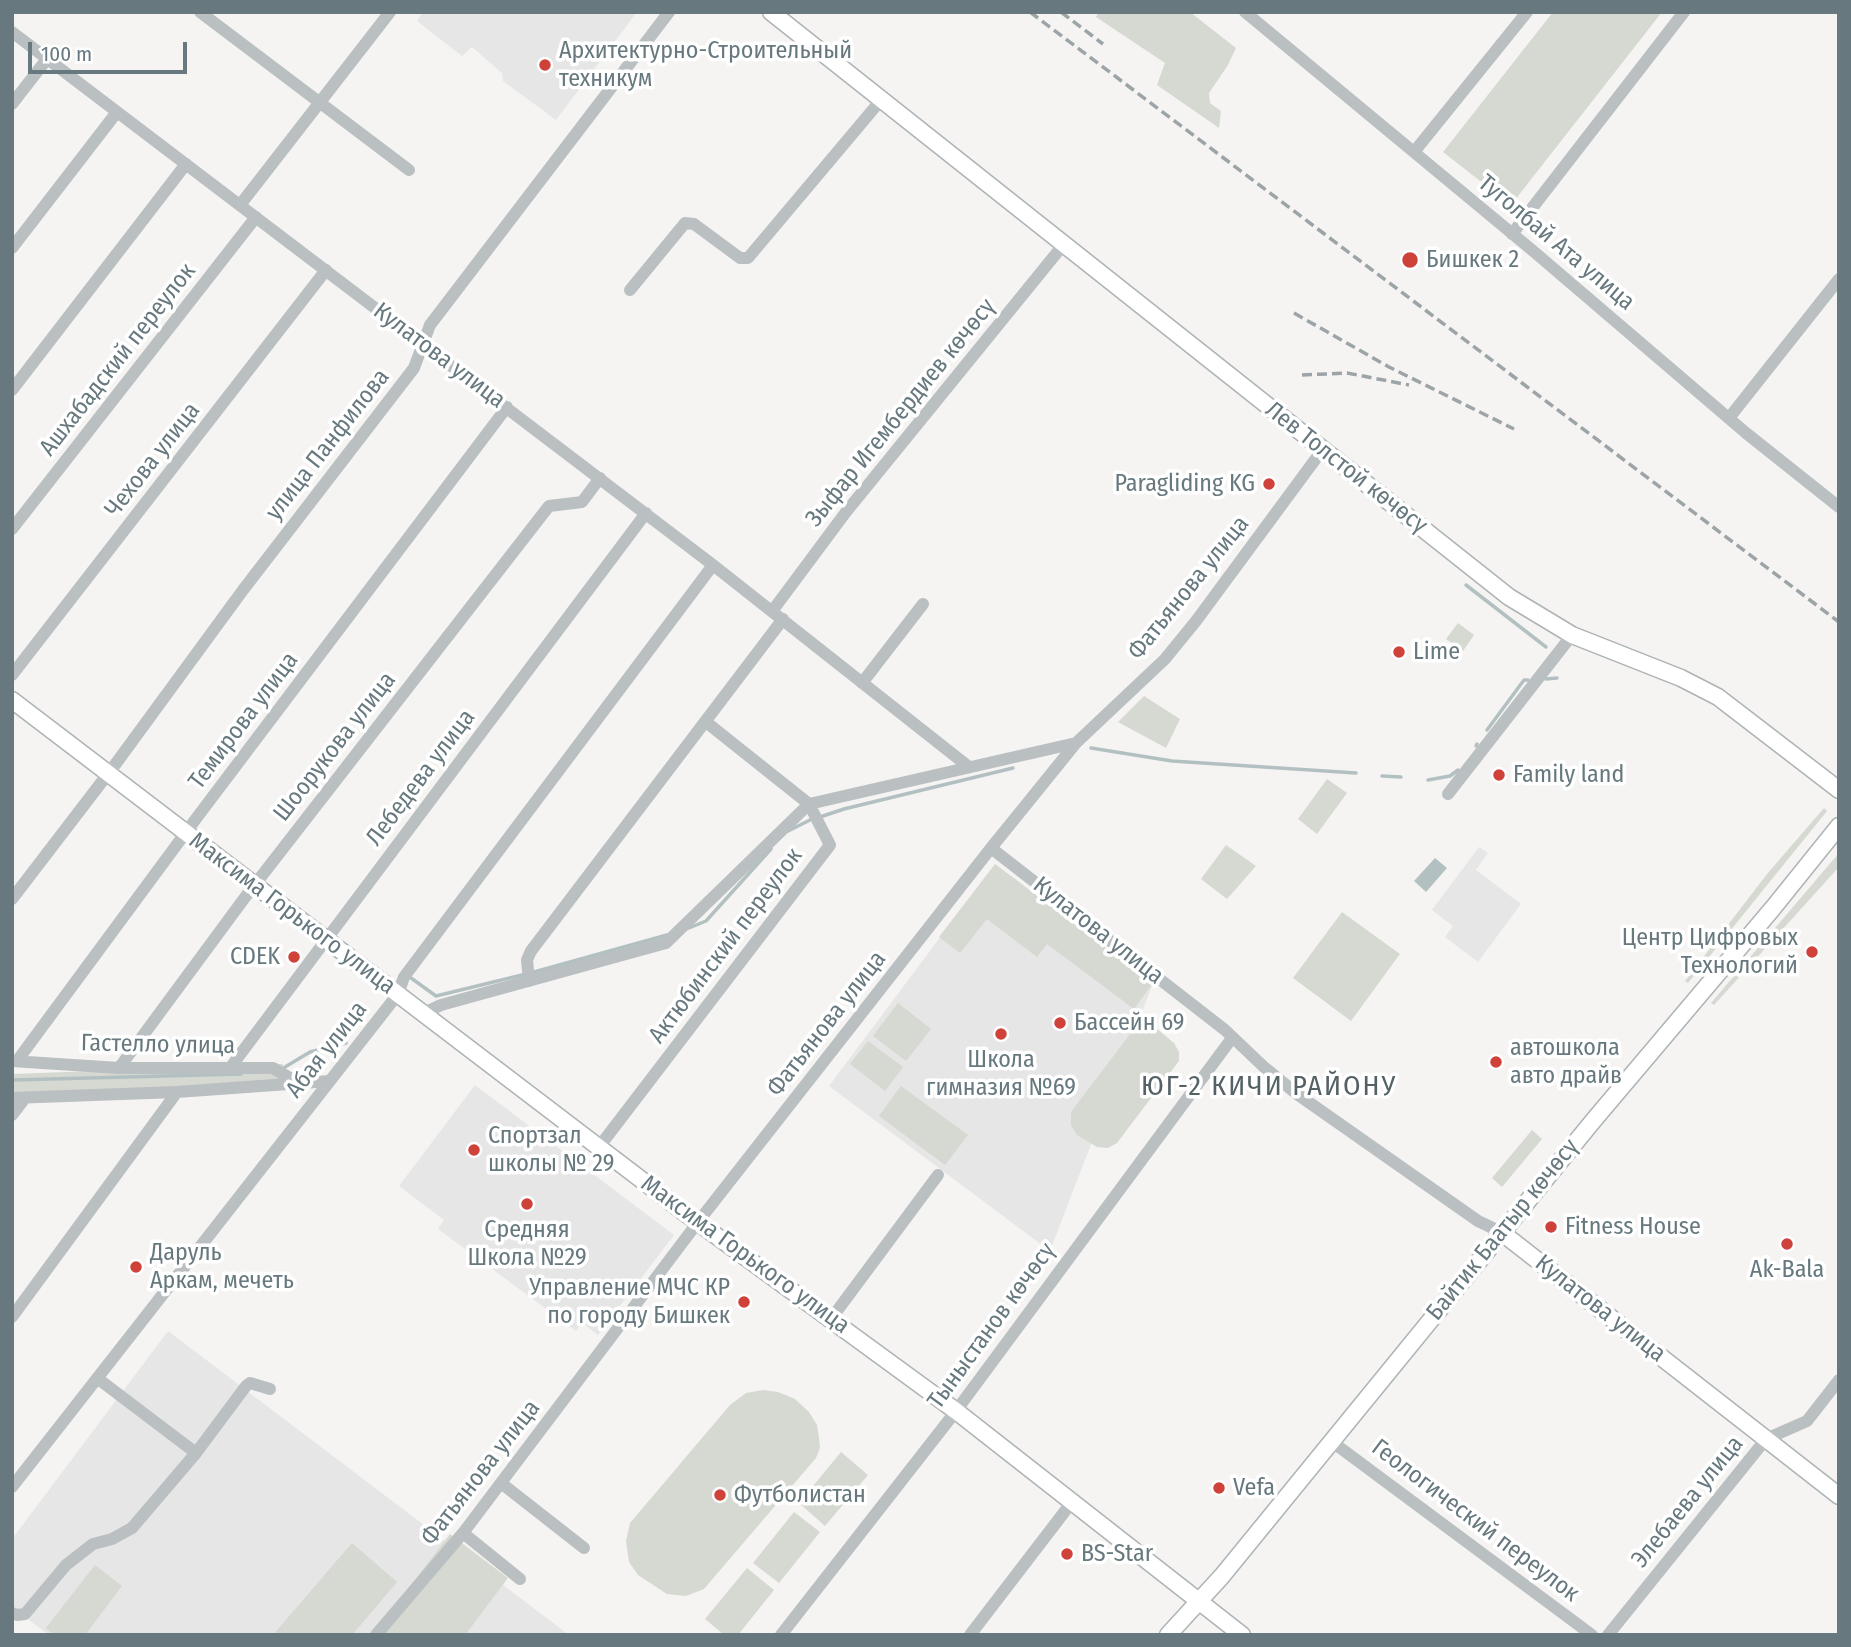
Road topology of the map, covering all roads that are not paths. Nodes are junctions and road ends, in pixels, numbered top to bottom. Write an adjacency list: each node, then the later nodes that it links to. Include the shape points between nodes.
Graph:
1 (200, 12): 12 (street)
2 (390, 12): 12 (street)
3 (669, 12): 26 (street, улица Панфилова, via 430,325)
4 (771, 12): 11 (main road, Лев Толстой көчөсү)
5 (1245, 12): 8 (street, Туголбай Ата улица)
6 (1527, 12): 15 (street)
7 (1684, 12): 20 (street)
8 (1260, 17): 15 (street, Туголбай Ата улица)
9 (12, 32): 10 (street, Кулатова улица)
10 (47, 59): 13 (street); 14 (street, Кулатова улица)
11 (881, 100): 21 (main road, Лев Толстой көчөсү); 25 (street, via 748,258 740,258 694,224 685,223)
12 (319, 103): 17 (street); 18 (street)
13 (12, 104)
14 (117, 112): 16 (street, Кулатова улица); 22 (street)
15 (1414, 152): 20 (street, Туголбай Ата улица)
16 (186, 164): 18 (street, Кулатова улица); 27 (street)
17 (409, 170)
18 (240, 205): 19 (street, Кулатова улица)
19 (256, 217): 23 (street, Кулатова улица); 34 (street, Ашхабадский переулок)
20 (1512, 234): 29 (street, Туголбай Ата улица)
21 (1064, 244): 30 (main road, Лев Толстой көчөсү); 37 (street, Зыфар Игембердиев көчөсү, via 846,512)
22 (12, 248)
23 (326, 270): 26 (street, Кулатова улица); 40 (street, Чехова улица)
24 (1839, 279): 29 (street)
25 (630, 290)
26 (423, 345): 28 (street, Кулатова улица); 46 (street, улица Панфилова, via 414,368)
27 (12, 390)
28 (507, 407): 31 (street, Кулатова улица); 51 (street, Темирова улица)
29 (1730, 418): 32 (street, Туголбай Ата улица)
30 (1323, 449): 39 (main road, Лев Толстой көчөсү, via 1509,597); 44 (street, Фатьянова улица, via 1165,659)
31 (600, 478): 33 (street, Кулатова улица); 53 (street, Шоорукова улица, via 582,502 549,506)
32 (1839, 506)
33 (646, 513): 35 (street, Кулатова улица); 55 (street, Лебедева улица)
34 (12, 528)
35 (713, 565): 37 (street, Кулатова улица); 57 (street, Абая улица, via 407,973)
36 (923, 604): 41 (street)
37 (773, 610): 38 (street, Кулатова улица)
38 (783, 619): 41 (street, Кулатова улица); 43 (street)
39 (1572, 635): 47 (main road, Лев Толстой көчөсү, via 1702,688); 48 (street)
40 (12, 675)
41 (862, 683): 45 (street, Кулатова улица)
42 (12, 700): 46 (main road, Максима Горького улица)
43 (706, 722): 49 (street, Актюбинский переулок); 56 (street, via 531,951)
44 (1076, 743): 45 (street); 52 (street, Фатьянова улица)
45 (969, 767): 49 (street)
46 (108, 774): 51 (main road, Максима Горького улица); 54 (street, улица Панфилова)
47 (1839, 790)
48 (1448, 794)
49 (809, 804): 56 (street, via 666,943); 68 (street, Актюбинский переулок, via 830,845)
50 (1839, 826): 71 (main road, Байтик Баатыр көчөсү)
51 (186, 833): 53 (main road, Максима Горького улица); 60 (street, Темирова улица)
52 (991, 848): 59 (street, Кулатова улица); 70 (street, Фатьянова улица)
53 (255, 885): 55 (main road, Максима Горького улица); 61 (street, Шоорукова улица)
54 (12, 899)
55 (326, 940): 57 (main road, Максима Горького улица); 62 (street, Лебедева улица)
56 (529, 981): 58 (street)
57 (397, 994): 58 (main road, Максима Горького улица); 63 (street, Абая улица)
58 (422, 1014): 68 (main road, Максима Горького улица)
59 (1232, 1038): 71 (street, Кулатова улица, via 1308,1102 1478,1221); 77 (street, Тыныстанов көчөсү)
60 (15, 1061): 61 (street, Гастелло улица)
61 (119, 1068): 62 (street, Гастелло улица)
62 (230, 1068): 64 (street, Гастелло улица, via 273,1068)
63 (330, 1081): 64 (street, Гастелло улица); 74 (street, Абая улица)
64 (298, 1083): 65 (street, Гастелло улица)
65 (177, 1092): 66 (street, Гастелло улица); 72 (street)
66 (19, 1098): 67 (street)
67 (12, 1115)
68 (599, 1147): 70 (main road, Максима Горького улица)
69 (939, 1175): 73 (street)
70 (698, 1222): 73 (main road, Максима Горького улица); 81 (street, Фатьянова улица)
71 (1502, 1232): 78 (main road, Кулатова улица); 79 (main road, Байтик Баатыр көчөсү)
72 (12, 1317)
73 (831, 1319): 77 (main road, Максима Горького улица)
74 (97, 1378): 80 (street); 82 (street, Абая улица)
75 (1839, 1380): 78 (street, Элебаева улица, via 1807,1421)
76 (270, 1389): 80 (street, via 246,1386)
77 (956, 1411): 84 (main road, Максима Горького улица); 91 (street, Тыныстанов көчөсү)
78 (1766, 1439): 83 (main road, Кулатова улица); 96 (street, Элебаева улица)
79 (1331, 1441): 88 (main road, Байтик Баатыр көчөсү); 95 (street, Геологический переулок)
80 (196, 1453): 89 (street, via 132,1528 93,1544 66,1565 25,1614)
81 (501, 1483): 85 (street, Фатьянова улица); 86 (street)
82 (12, 1487)
83 (1839, 1496)
84 (1072, 1502): 88 (main road, Максима Горького улица); 92 (street)
85 (463, 1533): 87 (street); 90 (street, Фатьянова улица)
86 (584, 1549)
87 (520, 1579)
88 (1198, 1600): 93 (main road, Байтик Баатыр көчөсү); 94 (main road, Максима Горького улица)
89 (12, 1613)
90 (376, 1635)
91 (781, 1635)
92 (970, 1635)
93 (1168, 1635)
94 (1242, 1635)
95 (1592, 1635)
96 (1608, 1635)

